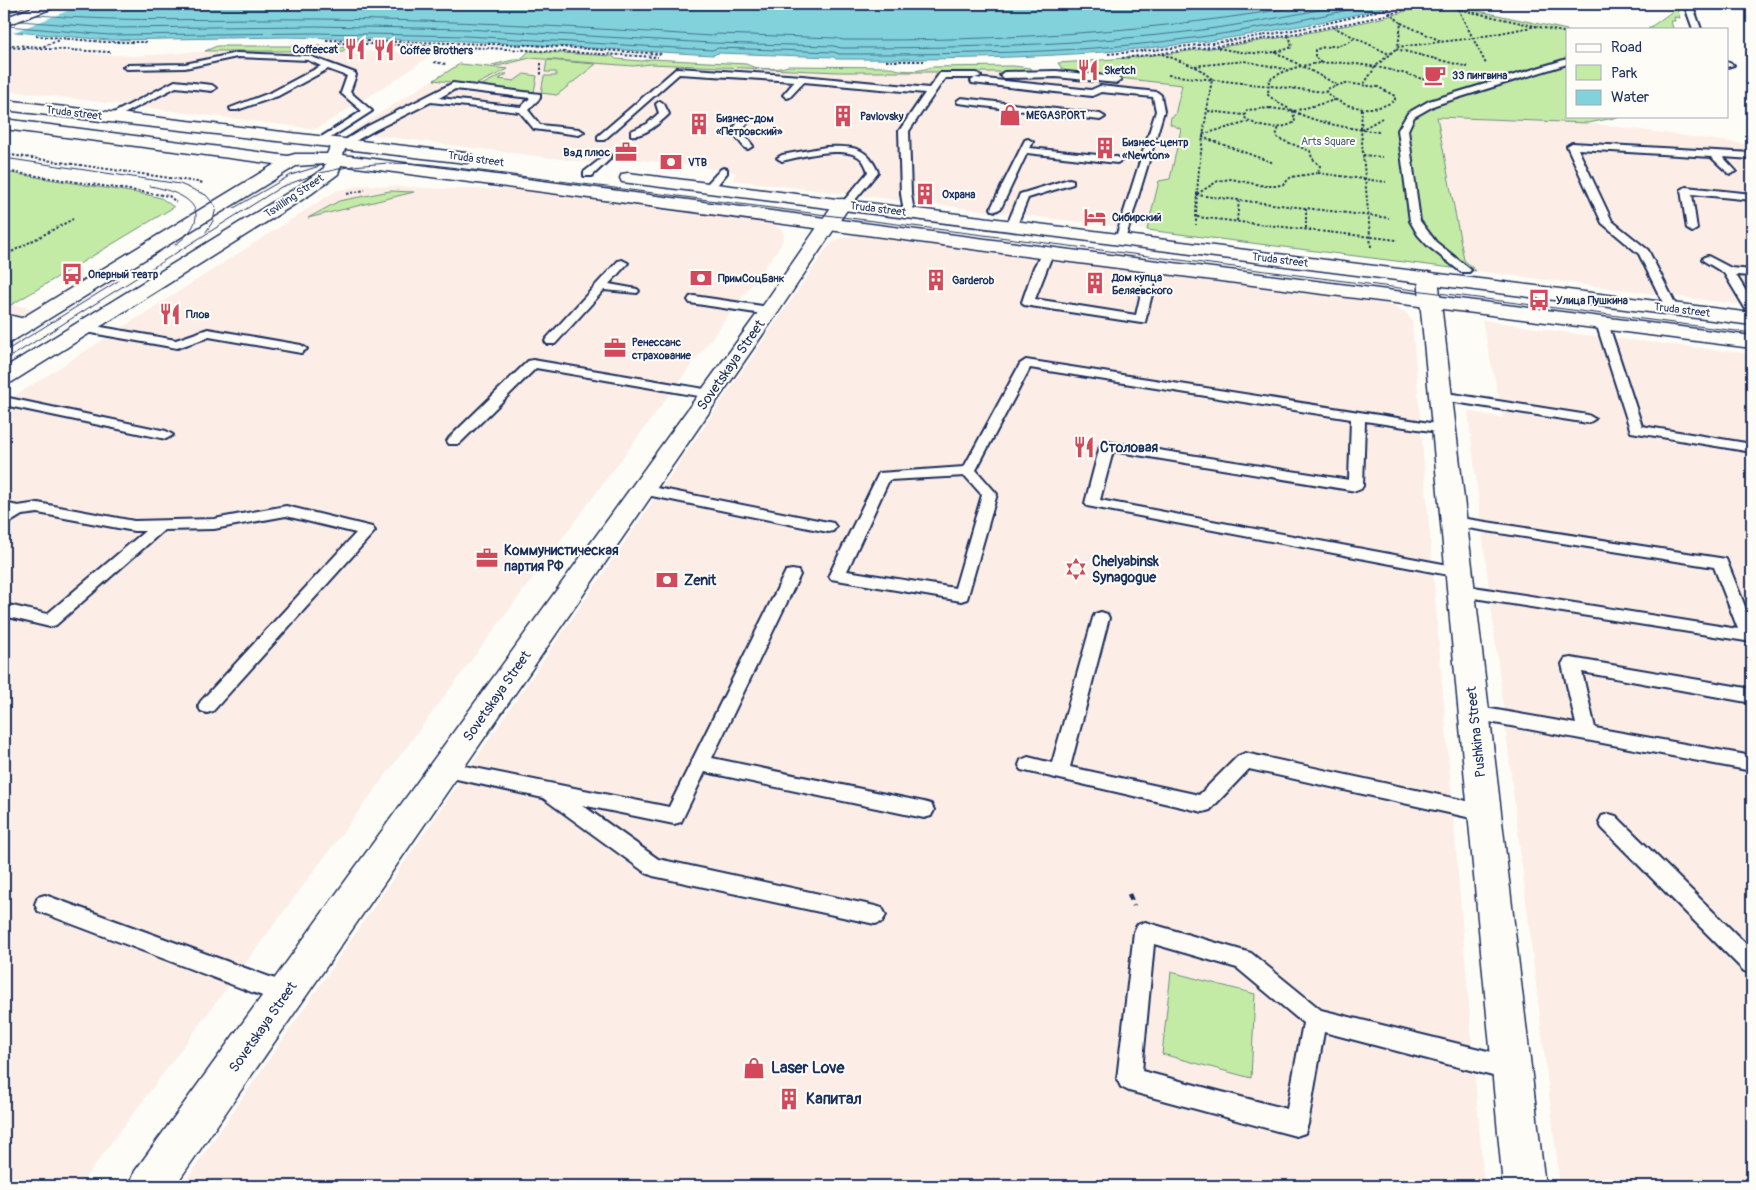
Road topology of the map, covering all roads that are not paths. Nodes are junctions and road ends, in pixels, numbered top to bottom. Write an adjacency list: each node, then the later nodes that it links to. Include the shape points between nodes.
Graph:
1 (52, 4): 3 (main road)
2 (1688, 4): 4 (lane)
3 (4, 22)
4 (1697, 28)
5 (1566, 61): 56 (lane, via 1432,103 1411,115 1406,122 1404,130 1415,221 1432,244)
6 (327, 66): 7 (lane, via 308,58 237,55 185,66); 19 (lane, via 275,94); 29 (lane, via 352,76 345,93 368,111)
7 (127, 67)
8 (977, 76): 10 (lane, via 1056,74); 12 (lane, via 942,75); 51 (lane, via 975,81 1092,93 1100,89 1158,90 1160,111)
9 (802, 79): 12 (lane); 13 (lane); 28 (lane, via 691,75 677,71)
10 (1130, 82)
11 (212, 88): 22 (lane, via 175,84)
12 (931, 91): 48 (lane, via 904,132)
13 (787, 95)
14 (433, 100): 20 (lane); 20 (lane, via 453,86 537,96); 31 (lane)
15 (961, 101): 18 (lane)
16 (660, 104): 27 (lane, via 664,114 650,126)
17 (4, 105): 22 (main road, Truda street)
18 (1046, 107): 21 (lane); 23 (lane)
19 (234, 108)
20 (524, 110): 26 (lane, via 537,127)
21 (1100, 117)
22 (109, 118): 29 (main road, Truda street)
23 (1039, 120)
24 (744, 121): 30 (lane, via 736,131)
25 (4, 124): 38 (main road, Truda street)
26 (579, 132)
27 (634, 133)
28 (601, 138)
29 (321, 141): 31 (main road, Truda street)
30 (748, 146)
31 (339, 148): 36 (main road, Truda street); 38 (main road, Truda street); 47 (main road, Truda street); 70 (main road, Tsvilling Street, via 332,170 305,190)
32 (1713, 153): 33 (lane); 41 (lane); 63 (lane, via 1572,146 1607,222 1644,252)
33 (1752, 156)
34 (607, 157): 42 (lane)
35 (782, 158): 47 (lane, via 822,150 852,151 865,157 873,172)
36 (484, 160)
37 (1117, 160): 46 (lane, via 1026,146)
38 (289, 161): 69 (main road)
39 (569, 171): 42 (main road, Truda street)
40 (724, 171): 44 (lane)
41 (1731, 171)
42 (588, 174): 44 (main road, Truda street)
43 (1069, 182): 49 (lane, via 1024,196)
44 (710, 188): 47 (main road, Truda street)
45 (1752, 197): 50 (lane, via 1686,190)
46 (996, 208)
47 (839, 210): 48 (main road, Truda street); 52 (main road, Truda street); 65 (main road, Sovetskaya Street)
48 (909, 212): 49 (main road, Truda street)
49 (1012, 225): 51 (main road, Truda street)
50 (1692, 229)
51 (1120, 240): 60 (main road, Truda street)
52 (1047, 253): 55 (main road, Truda street); 55 (lane, via 1028,302 1140,319)
53 (1708, 259): 57 (lane)
54 (622, 263): 59 (lane)
55 (1153, 267): 60 (main road, Truda street)
56 (1465, 270)
57 (1728, 271): 58 (lane); 64 (lane)
58 (1752, 273)
59 (601, 286): 61 (lane); 72 (lane)
60 (1429, 290): 63 (main road, Truda street); 68 (main road, Truda street); 77 (main road, Pushkina Street)
61 (633, 291)
62 (694, 300): 65 (lane)
63 (1672, 309): 66 (main road, Truda street)
64 (1752, 310)
65 (769, 311): 76 (main road, Sovetskaya Street)
66 (1752, 319)
67 (4, 320): 69 (main road)
68 (1602, 323): 73 (main road, Truda street); 84 (lane, via 1636,429)
69 (26, 324): 71 (main road)
70 (84, 328): 74 (lane, via 177,344 208,333); 75 (main road, Tsvilling Street)
71 (4, 338)
72 (552, 341)
73 (1752, 342)
74 (301, 349)
75 (4, 378)
76 (710, 394): 83 (lane, via 533,364); 86 (main road, Sovetskaya Street)
77 (1440, 396): 80 (lane); 81 (main road, Pushkina Street)
78 (4, 401): 82 (lane)
79 (1358, 415): 81 (lane); 85 (lane, via 1026,364); 93 (lane, via 1356,486 1107,446 1092,503)
80 (1588, 419)
81 (1444, 429): 89 (main road, Pushkina Street)
82 (166, 435)
83 (454, 441)
84 (1752, 448)
85 (969, 471): 85 (lane, via 884,476 837,575 961,595 990,494)
86 (642, 490): 91 (lane); 103 (main road, Sovetskaya Street)
87 (11, 509): 88 (lane); 90 (lane, via 38,508 134,526)
88 (4, 521)
89 (1454, 522): 93 (main road, Pushkina Street); 93 (lane, via 1720,563 1749,637)
90 (161, 525): 94 (lane, via 50,621); 97 (lane, via 214,524 286,511 368,530)
91 (828, 527)
92 (792, 575): 100 (lane)
93 (1460, 581): 98 (main road, Pushkina Street)
94 (4, 610)
95 (1101, 618): 104 (lane)
96 (1752, 696): 99 (lane, via 1571,664)
97 (207, 706)
98 (1474, 713): 99 (lane); 107 (main road, Pushkina Street)
99 (1587, 734): 101 (lane)
100 (700, 763): 105 (lane, via 674,816); 106 (lane)
101 (1752, 764)
102 (1028, 765): 104 (lane)
103 (445, 770): 105 (lane); 112 (main road, Sovetskaya Street)
104 (1059, 772): 107 (lane, via 1202,804 1245,761)
105 (545, 790): 110 (lane, via 652,867)
106 (924, 810)
107 (1485, 813): 114 (main road, Pushkina Street)
108 (1609, 822): 111 (lane)
109 (44, 904): 112 (lane)
110 (875, 915)
111 (1752, 964)
112 (286, 994): 115 (main road, Sovetskaya Street)
113 (1315, 1019): 113 (lane, via 1296,1124 1129,1079 1144,932 1243,960); 114 (lane)
114 (1512, 1069): 116 (main road, Pushkina Street)
115 (150, 1186)
116 (1524, 1186)

